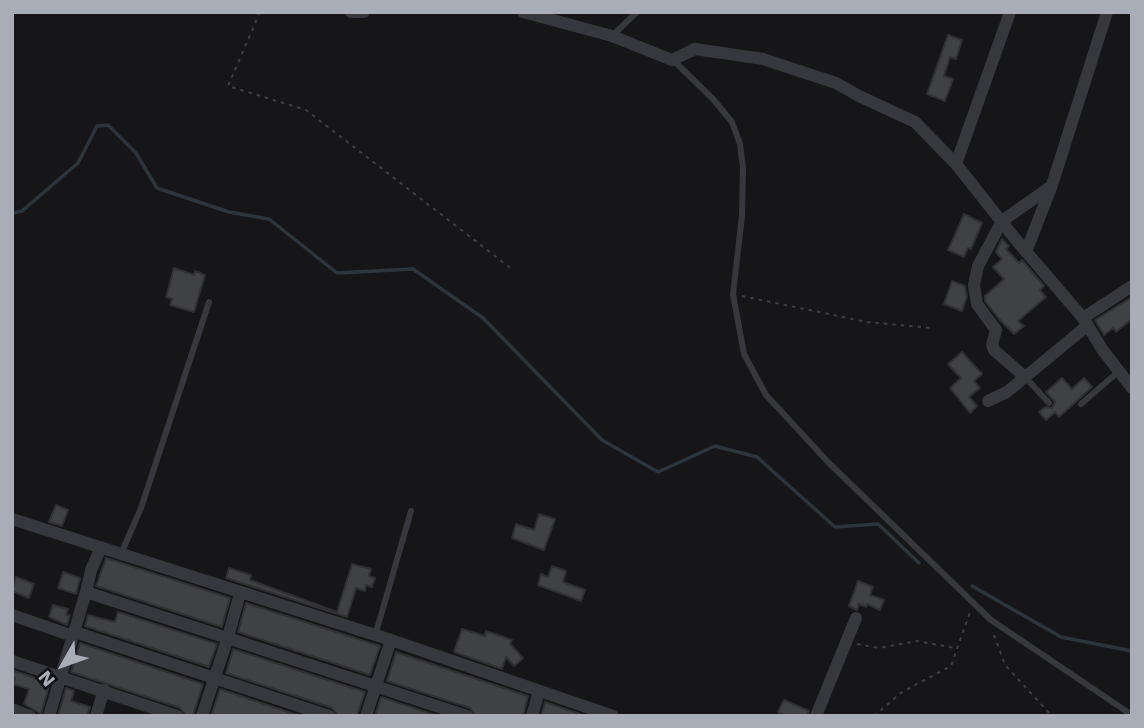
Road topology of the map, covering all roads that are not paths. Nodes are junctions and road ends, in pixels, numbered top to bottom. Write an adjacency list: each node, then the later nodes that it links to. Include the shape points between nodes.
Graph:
1 (351, 12): 2 (street)
2 (364, 12)
3 (523, 12): 7 (street)
4 (636, 12): 7 (lane)
5 (1010, 12): 9 (street)
6 (1107, 12): 10 (street)
7 (612, 36): 8 (street)
8 (673, 60): 9 (street, via 695,49 728,52 836,83 915,122); 42 (lane, via 732,122 740,144 742,216 733,293 744,354 765,395 991,620)
9 (956, 164): 11 (street)
10 (1052, 185): 11 (street); 12 (street)
11 (1002, 221): 12 (street); 17 (street, via 978,266 974,285 977,304 996,330 994,350)
12 (1026, 252): 15 (street)
13 (1132, 286): 15 (street)
14 (209, 302): 25 (lane, via 141,508)
15 (1085, 321): 16 (street); 17 (street)
16 (1119, 371): 18 (street); 21 (lane)
17 (1024, 376): 19 (street); 20 (lane)
18 (1132, 388)
19 (988, 401)
20 (1049, 403)
21 (1081, 404)
22 (411, 510): 31 (lane)
23 (12, 519): 24 (street)
24 (101, 547): 25 (street); 26 (street)
25 (121, 554): 27 (street)
26 (86, 592): 30 (street); 32 (street)
27 (240, 593): 31 (street); 32 (street)
28 (12, 615): 30 (street)
29 (856, 618): 53 (street)
30 (74, 634): 35 (street); 36 (street)
31 (375, 635): 33 (street)
32 (228, 637): 36 (street); 37 (street)
33 (391, 640): 37 (street); 39 (street)
34 (12, 661): 35 (street)
35 (61, 676): 38 (street); 44 (street)
36 (214, 679): 47 (street); 48 (street)
37 (375, 685): 49 (street); 50 (street)
38 (104, 690): 41 (street); 45 (street)
39 (539, 691): 51 (street); 52 (street)
40 (12, 709): 43 (street)
41 (142, 710): 46 (street)
42 (1132, 715)
43 (30, 716)
44 (49, 716)
45 (96, 716)
46 (177, 716)
47 (202, 716)
48 (329, 716)
49 (366, 716)
50 (467, 716)
51 (532, 716)
52 (613, 716)
53 (816, 716)

